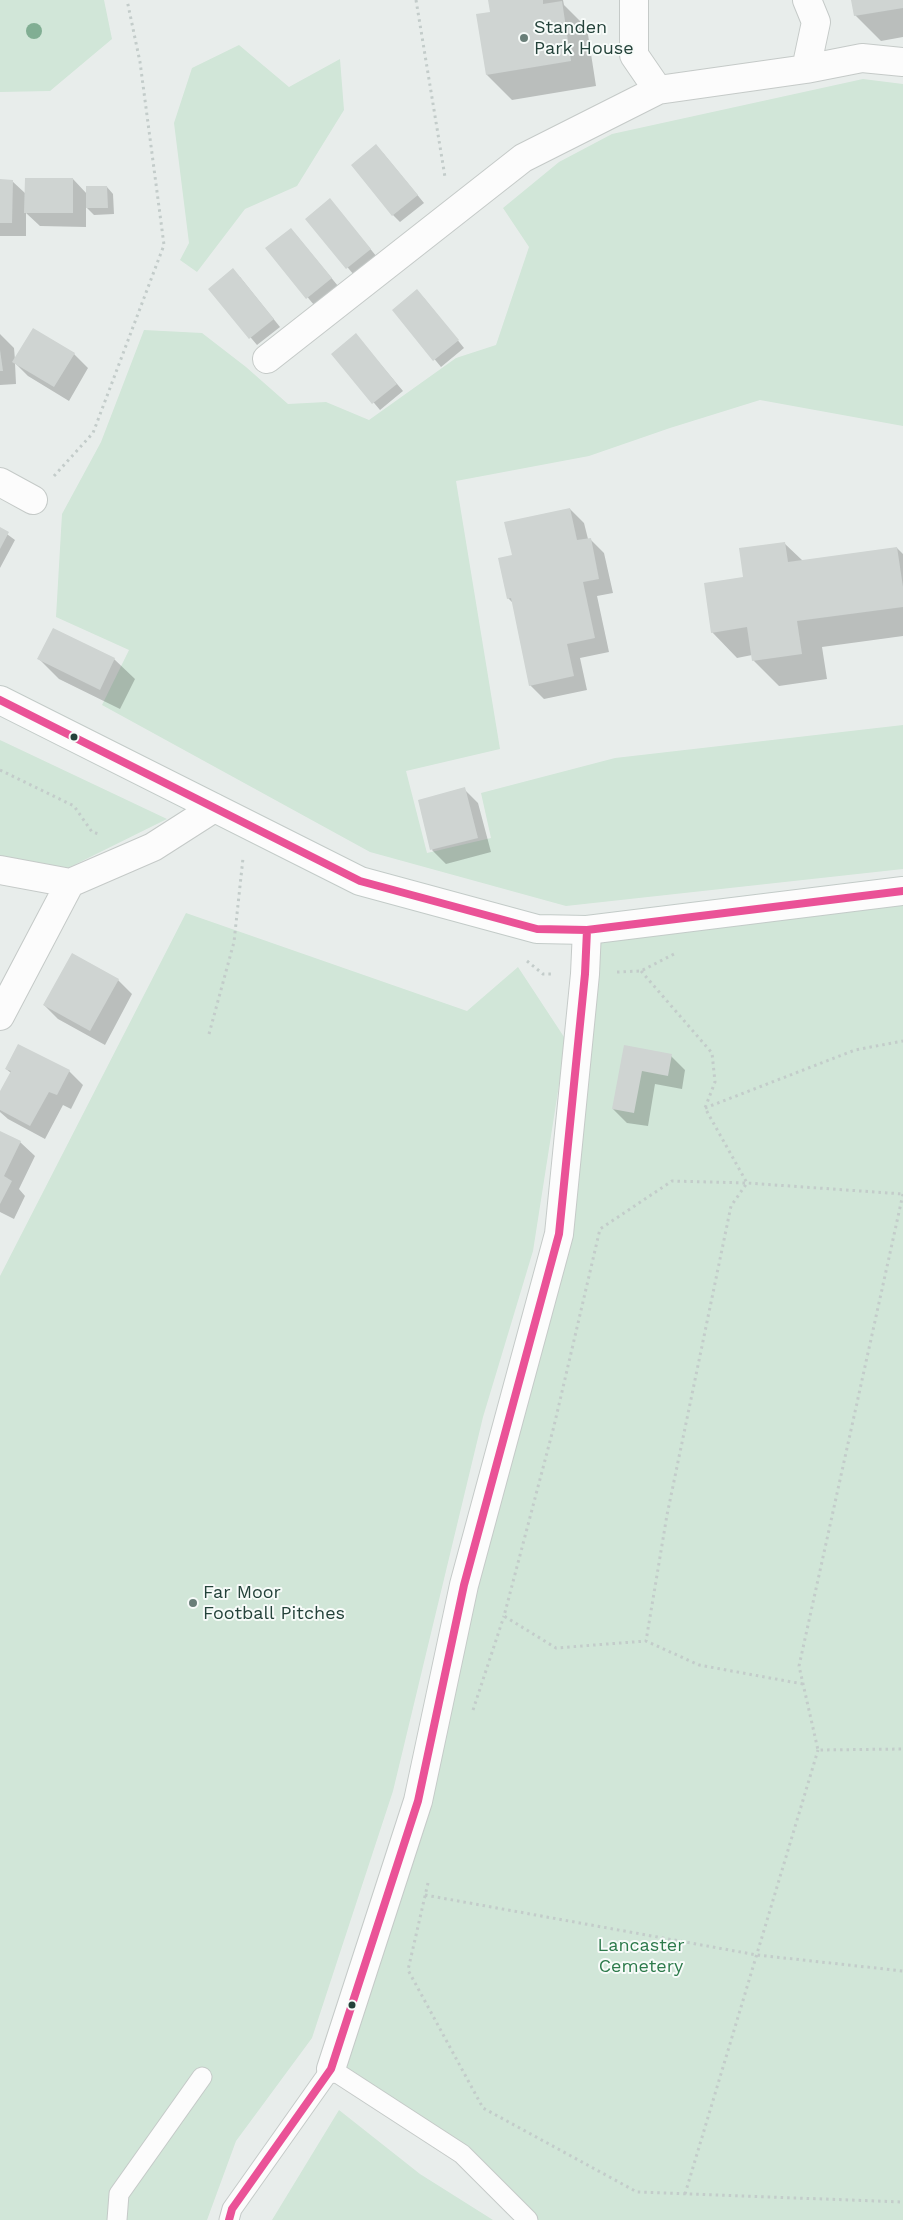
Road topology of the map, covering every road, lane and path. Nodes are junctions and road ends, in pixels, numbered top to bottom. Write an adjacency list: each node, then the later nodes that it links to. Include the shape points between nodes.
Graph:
1 (127, 0): 11 (path, via 140,62 164,245 93,433)
2 (416, 0): 8 (path)
3 (634, 0): 7 (street, via 634,55)
4 (807, 0): 6 (street, via 816,22)
5 (903, 62): 6 (street, via 862,58)
6 (806, 68): 7 (street)
7 (658, 90): 8 (street, via 523,158)
8 (452, 214): 9 (street)
9 (267, 359)
10 (0, 482): 11 (street)
11 (33, 500)
12 (0, 700): 14 (street)
13 (0, 770): 16 (path, via 74,806 92,832)
14 (214, 808): 15 (street); 18 (street, via 153,847)
15 (249, 826): 20 (street, via 360,881 537,929); 23 (path, via 234,942)
16 (100, 834)
17 (0, 870): 18 (street)
18 (70, 883): 22 (street)
19 (903, 891): 20 (street)
20 (587, 930): 38 (street, via 559,1234 464,1585 418,1801)
21 (641, 971): 25 (path, via 712,1053 715,1082)
22 (0, 1016)
23 (209, 1034)
24 (903, 1040): 25 (path, via 855,1050)
25 (705, 1108): 26 (path)
26 (747, 1183): 27 (path); 28 (path, via 672,1182 600,1229 554,1426); 29 (path, via 731,1206 667,1515)
27 (903, 1194): 30 (path, via 799,1666)
28 (504, 1616): 29 (path, via 556,1648); 31 (path)
29 (646, 1641): 30 (path, via 699,1664)
30 (803, 1684): 33 (path)
31 (472, 1714)
32 (903, 1749): 33 (path)
33 (818, 1750): 36 (path)
34 (430, 1876): 35 (path)
35 (425, 1895): 36 (path); 40 (path, via 408,1970 483,2108 636,2192)
36 (757, 1955): 37 (path); 40 (path)
37 (903, 1971)
38 (331, 2069): 43 (lane, via 232,2210); 44 (lane, via 462,2154)
39 (202, 2077): 42 (lane, via 119,2194)
40 (685, 2194): 41 (path)
41 (903, 2202)
42 (116, 2220)
43 (229, 2220)
44 (528, 2220)

